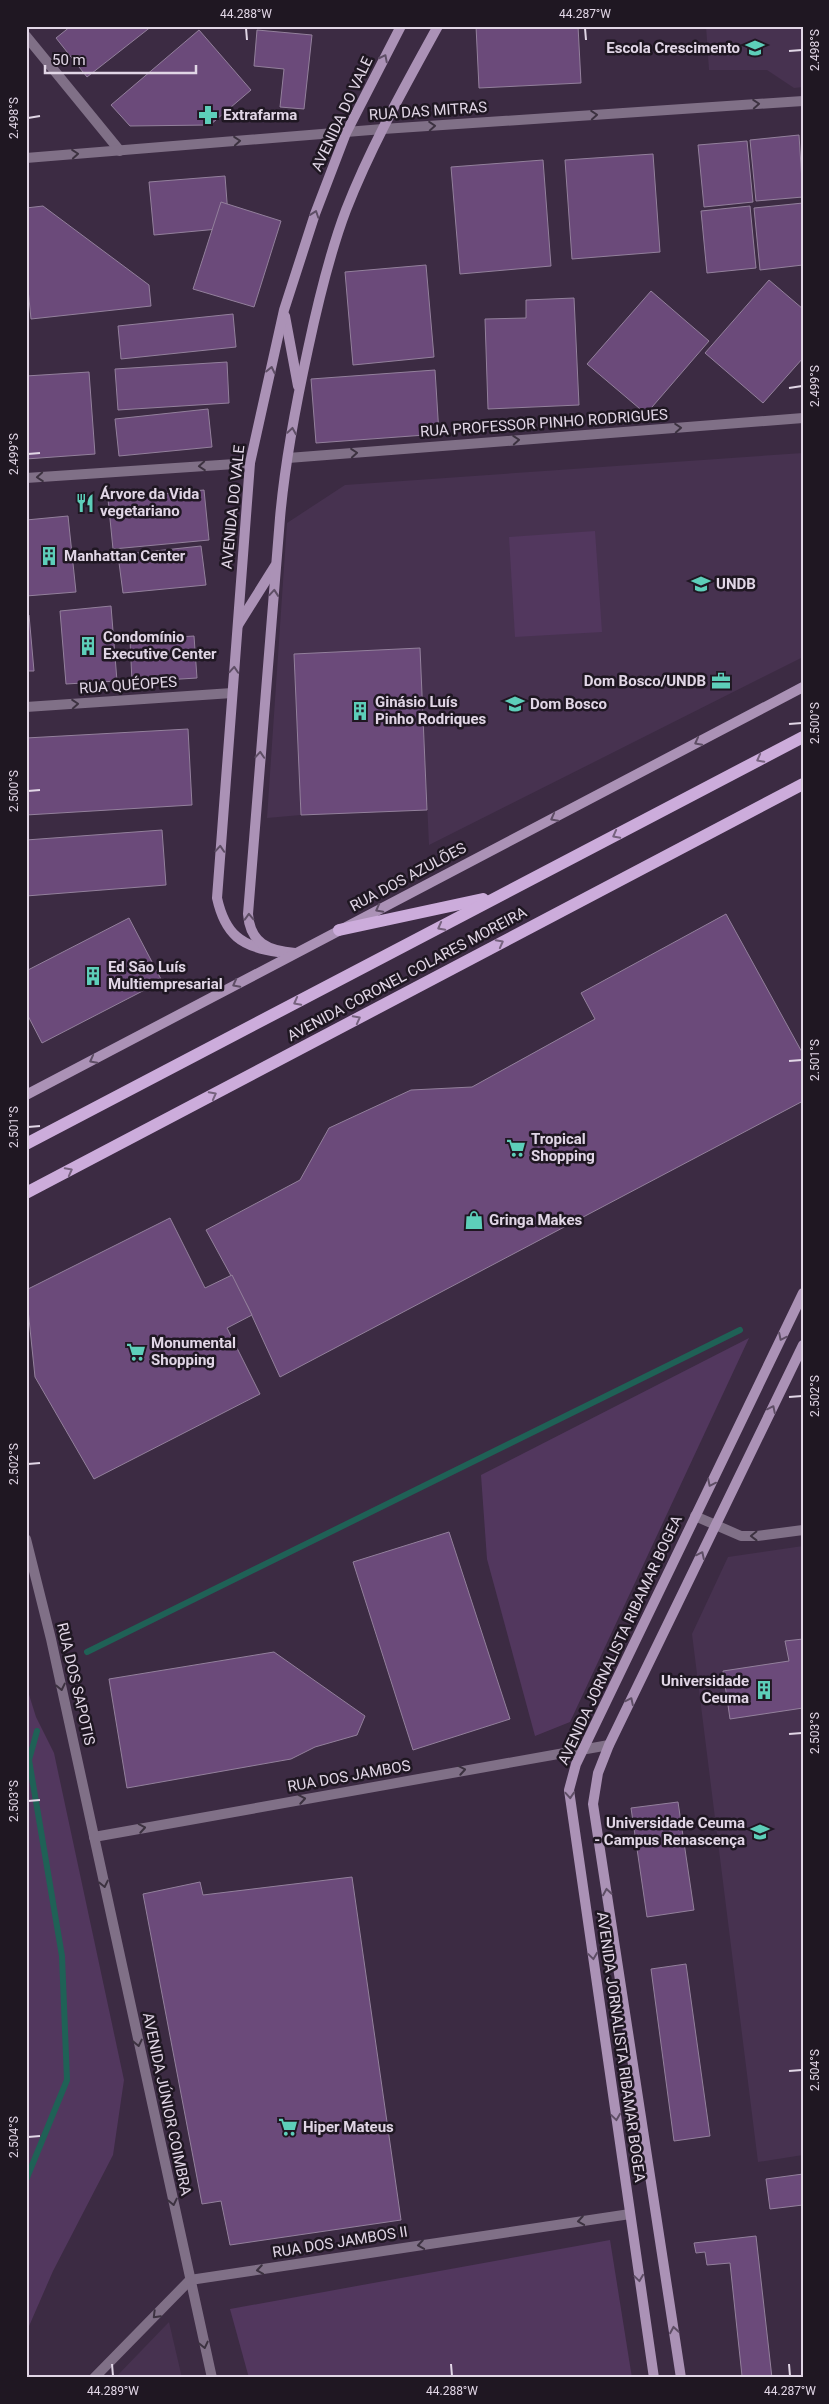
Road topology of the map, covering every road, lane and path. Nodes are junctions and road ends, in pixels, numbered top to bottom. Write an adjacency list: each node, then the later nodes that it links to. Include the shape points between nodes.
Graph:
1 (401, 26): 6 (main road, AVENIDA DO VALE, one-way to 1)
2 (438, 26): 5 (main road, AVENIDA DO VALE)
3 (26, 36): 7 (street)
4 (803, 101): 5 (street, RUA DAS MITRAS, one-way to 4)
5 (383, 129): 6 (street, RUA DAS MITRAS); 10 (main road, AVENIDA DO VALE, via 346,210 319,297)
6 (346, 133): 7 (street, RUA DAS MITRAS, one-way to 6); 9 (main road, AVENIDA DO VALE, one-way to 6, via 314,214)
7 (120, 151): 8 (street, RUA DAS MITRAS, one-way to 7)
8 (26, 158)
9 (284, 310): 10 (main road); 13 (main road, AVENIDA DO VALE, one-way to 9)
10 (299, 391): 12 (main road, AVENIDA DO VALE, one-way to 10)
11 (803, 418): 12 (street, RUA PROFESSOR PINHO RODRIGUES, one-way to 11)
12 (288, 458): 15 (main road, AVENIDA DO VALE)
13 (250, 463): 14 (street, one-way to 14); 16 (main road, AVENIDA DO VALE)
14 (26, 478)
15 (276, 564): 16 (main road); 24 (main road, AVENIDA DO VALE, one-way to 15, via 254,937 248,914)
16 (237, 626): 18 (main road, AVENIDA DO VALE, one-way to 16)
17 (803, 686): 23 (main road, RUA DOS AZULÕES, one-way to 23)
18 (232, 693): 19 (street, RUA QUÉOPES, one-way to 18); 24 (main road, AVENIDA DO VALE, one-way to 18, via 261,950 238,938 224,922 217,898)
19 (26, 707)
20 (803, 737): 22 (main road, AVENIDA CORONEL COLARES MOREIRA, one-way to 22)
21 (803, 784): 28 (main road, AVENIDA CORONEL COLARES MOREIRA, one-way to 21)
22 (500, 896): 23 (main road); 27 (main road, AVENIDA CORONEL COLARES MOREIRA, one-way to 27)
23 (339, 930): 25 (main road, RUA DOS AZULÕES)
24 (278, 952): 25 (main road, AVENIDA DO VALE)
25 (295, 953): 26 (main road, RUA DOS AZULÕES, one-way to 26)
26 (26, 1095)
27 (26, 1144)
28 (26, 1194)
29 (803, 1293): 31 (main road, AVENIDA JORNALISTA RIBAMAR BOGEA, one-way to 31)
30 (803, 1345): 32 (main road, AVENIDA JORNALISTA RIBAMAR BOGEA, one-way to 30)
31 (695, 1516): 32 (street); 36 (main road, AVENIDA JORNALISTA RIBAMAR BOGEA)
32 (716, 1525): 33 (street, one-way to 32, via 741,1536); 35 (main road, AVENIDA JORNALISTA RIBAMAR BOGEA, one-way to 32)
33 (803, 1530)
34 (26, 1539): 37 (street, RUA DOS SAPOTIS, one-way to 37)
35 (609, 1745): 36 (street, RUA DOS JAMBOS); 43 (main road, AVENIDA JORNALISTA RIBAMAR BOGEA, one-way to 35, via 594,1804 598,1773)
36 (583, 1749): 37 (street, RUA DOS JAMBOS, one-way to 36); 38 (main road, AVENIDA JORNALISTA RIBAMAR BOGEA, one-way to 38, via 569,1790)
37 (94, 1837): 39 (street, AVENIDA JÚNIOR COIMBRA, one-way to 39)
38 (630, 2214): 39 (street, RUA DOS JAMBOS II, one-way to 39); 42 (main road, AVENIDA JORNALISTA RIBAMAR BOGEA, one-way to 42)
39 (190, 2280): 40 (street, one-way to 40); 41 (street, AVENIDA JÚNIOR COIMBRA, one-way to 41)
40 (94, 2378)
41 (212, 2378)
42 (654, 2378)
43 (681, 2378)

